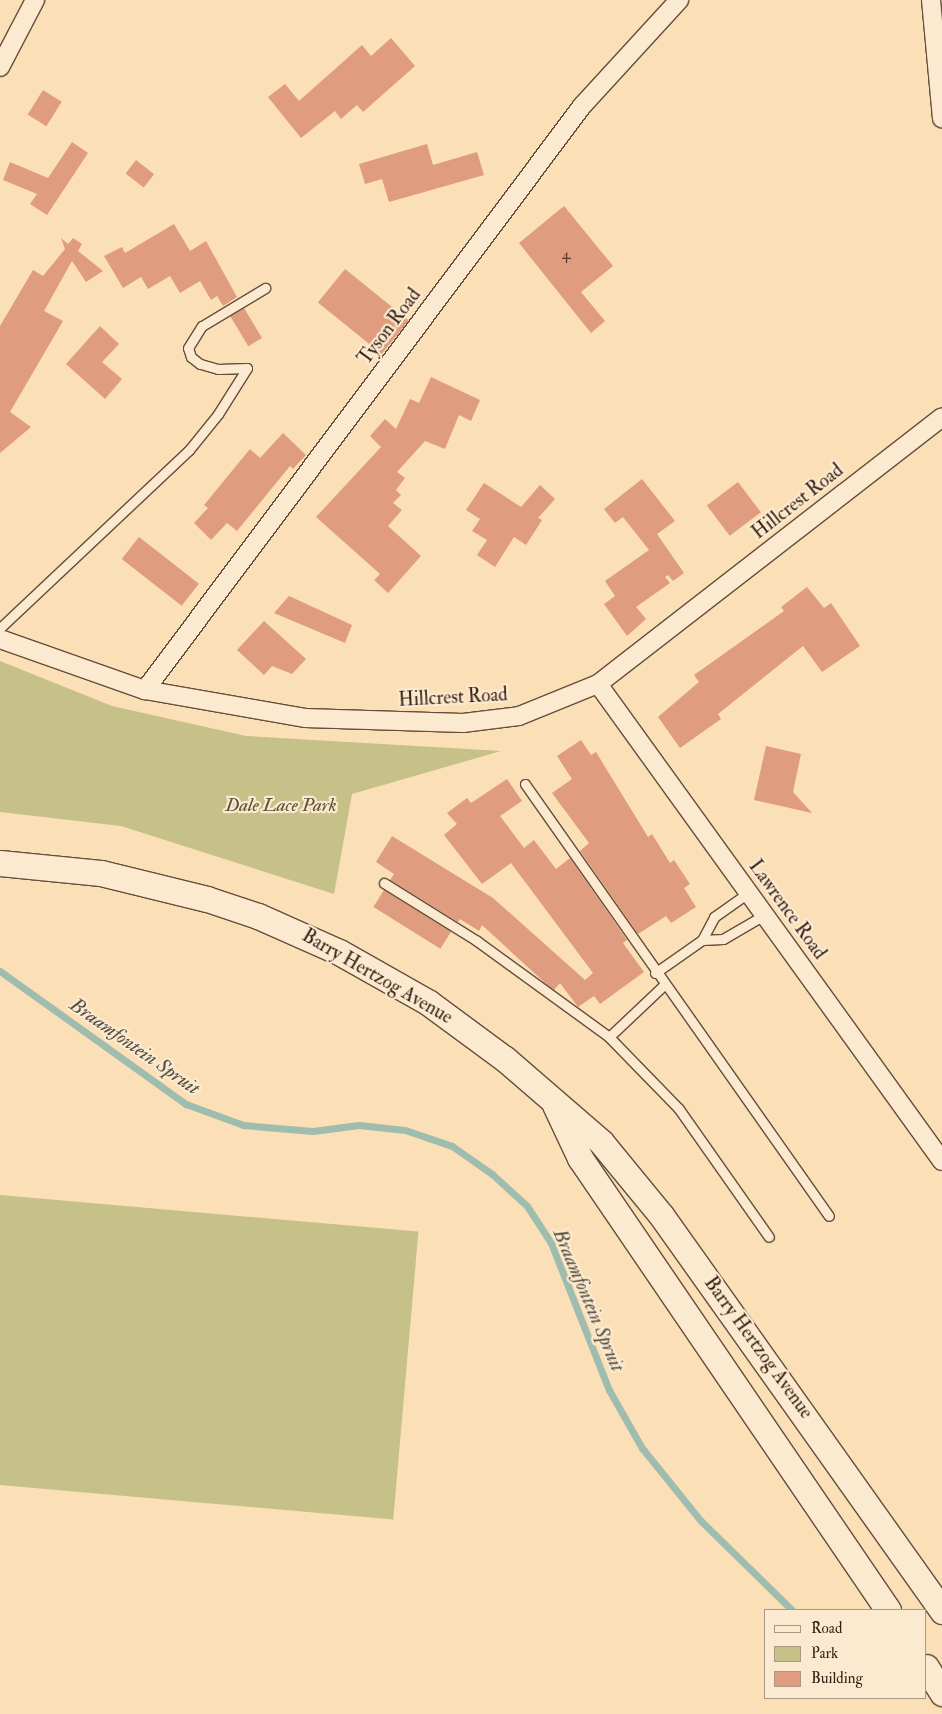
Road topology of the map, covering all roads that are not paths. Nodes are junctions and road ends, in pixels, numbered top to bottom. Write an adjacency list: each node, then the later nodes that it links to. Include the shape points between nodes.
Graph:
1 (35, 0): 4 (street)
2 (679, 0): 11 (street, Tyson Road, via 582,106)
3 (931, 0): 5 (street)
4 (0, 67)
5 (942, 118)
6 (265, 288): 8 (lane, via 202,326 188,348 191,357 200,364 218,369 247,368 218,414 189,450)
7 (942, 417): 10 (street, Hillcrest Road)
8 (0, 628)
9 (0, 638): 11 (street, Hillcrest Road)
10 (598, 684): 11 (street, Hillcrest Road, via 519,716 454,723 305,718); 15 (street, Lawrence Road)
11 (145, 690)
12 (525, 784): 18 (lane)
13 (0, 862): 21 (main road, Barry Hertzog Avenue, via 101,873 207,899 301,933 430,1003 505,1059)
14 (384, 883): 20 (lane, via 477,941)
15 (748, 893): 16 (street, Lawrence Road); 17 (lane, via 714,917)
16 (764, 915): 17 (lane, via 723,939); 22 (street, Lawrence Road)
17 (702, 940): 18 (lane)
18 (655, 973): 19 (lane)
19 (664, 985): 20 (lane); 23 (lane)
20 (609, 1037): 24 (lane, via 679,1109)
21 (554, 1103): 25 (main road, Barry Hertzog Avenue, via 580,1158); 26 (main road, Barry Hertzog Avenue, via 601,1142 661,1215)
22 (942, 1161)
23 (829, 1216)
24 (769, 1237)
25 (887, 1609)
26 (942, 1611)
27 (927, 1669): 28 (main road)
28 (942, 1693)

